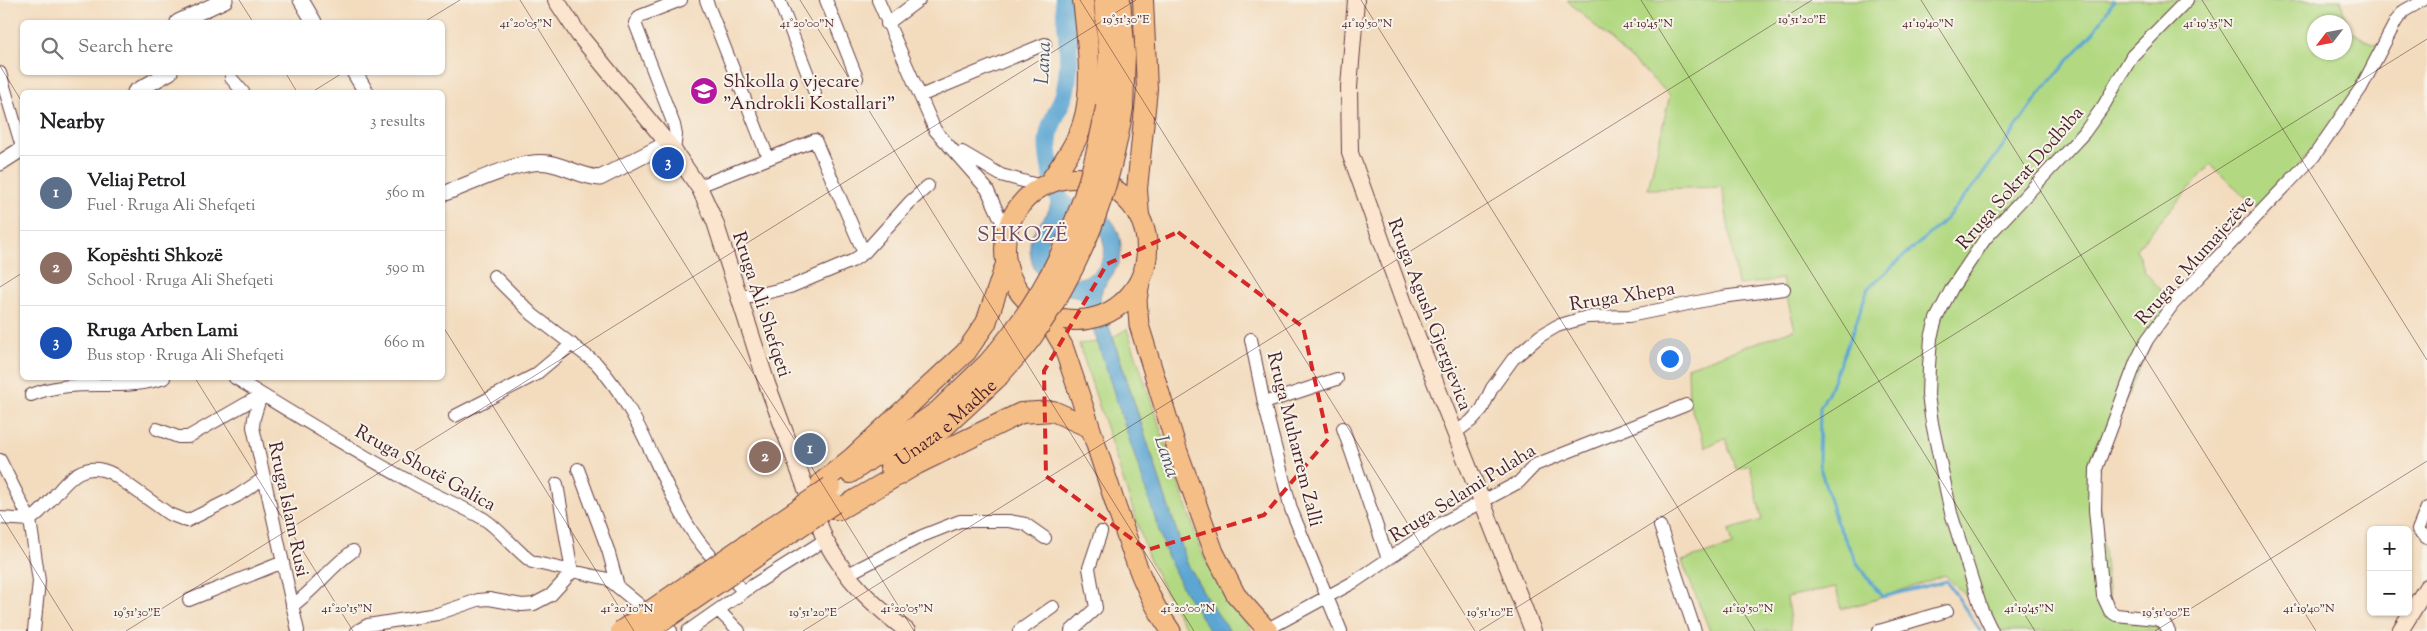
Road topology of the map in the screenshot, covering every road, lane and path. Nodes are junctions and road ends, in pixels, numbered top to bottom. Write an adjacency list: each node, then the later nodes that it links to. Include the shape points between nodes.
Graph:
1 (225, 0): 17 (street)
2 (301, 0): 18 (street)
3 (556, 0): 34 (main road, Rruga Ali Shefqeti, via 579,35)
4 (681, 0): 34 (street, via 640,16 635,23 674,124 676,135)
5 (706, 0): 36 (street)
6 (779, 0): 29 (street)
7 (826, 0): 25 (street)
8 (878, 0): 19 (street)
9 (919, 0): 19 (street)
10 (1083, 0): 38 (highway, via 1087,40 1086,108 1076,139)
11 (1104, 0): 31 (highway)
12 (1120, 0): 31 (highway, Unaza e Madhe, via 1125,54)
13 (1143, 0): 42 (highway, via 1147,89 1137,189)
14 (1356, 0): 64 (main road, Rruga Agush Gjergjevica, via 1349,88 1350,154)
15 (2187, 0): 112 (street, Rruga Sokrat Dodbiba, via 2132,56 2104,106 2084,133 1985,239 1936,319 1929,366 1928,395 1932,423 1951,513 1981,608)
16 (2423, 0): 113 (street, Rruga e Mumajezëve, via 2404,11 2396,21 2361,88 2319,150 2173,304 2147,340 2136,362 2096,469 2094,510 2100,579 2110,611 2124,617 2156,619)
17 (182, 20)
18 (313, 20)
19 (887, 24): 30 (street)
20 (1045, 44): 30 (street)
21 (0, 73): 32 (street)
22 (165, 75): 26 (street)
23 (356, 75): 28 (street)
24 (230, 78): 27 (street)
25 (857, 78)
26 (138, 90)
27 (241, 90)
28 (365, 90)
29 (815, 93)
30 (920, 96): 33 (street, via 935,130)
31 (1114, 107): 69 (highway, Unaza e Madhe, bridge, via 1115,156 1100,204 1082,252 1030,339 992,371 942,429)
32 (20, 141)
33 (951, 146): 38 (street, via 1001,175); 43 (street, via 987,189)
34 (671, 147): 39 (main road, Rruga Ali Shefqeti); 41 (street, via 600,178 539,162)
35 (20, 149): 37 (street)
36 (765, 150)
37 (0, 163)
38 (1054, 178): 42 (highway, via 1095,180 1113,188 1128,200); 43 (highway, via 1026,197)
39 (699, 186): 44 (street, via 815,140); 49 (main road, Rruga Ali Shefqeti)
40 (928, 186): 44 (street)
41 (445, 193)
42 (1139, 216): 47 (highway, via 1146,234 1147,253)
43 (1006, 231): 45 (highway)
44 (864, 253): 49 (street, via 790,287)
45 (1006, 264): 50 (highway, via 1012,282); 69 (highway, via 986,323 966,352 846,463)
46 (494, 276): 52 (street, via 533,315)
47 (1140, 283): 50 (highway, via 1123,303 1107,314 1089,320 1070,321); 93 (main road, via 1139,324 1177,449 1214,552 1236,595)
48 (1784, 289): 64 (street, Rruga Xhepa, via 1722,297 1629,316 1587,317 1557,326 1513,359 1492,388 1482,409)
49 (740, 296): 78 (main road, Rruga Ali Shefqeti, via 786,440)
50 (1036, 309): 61 (main road, via 1063,346)
51 (1251, 339): 58 (street, Rruga Muharrem Zalli)
52 (572, 344): 60 (street, via 535,375); 86 (street, via 596,363 613,384 638,422 688,525 710,556)
53 (1337, 379): 58 (street)
54 (155, 380): 56 (street, via 136,384 62,385)
55 (238, 380): 57 (street, Rruga Shotë Galica)
56 (32, 395)
57 (261, 395): 63 (street, via 188,437); 67 (street, Rruga Islam Rusi, via 253,427); 82 (street, Rruga Shotë Galica, via 440,499 482,518 532,562)
58 (1264, 404): 87 (street, Rruga Muharrem Zalli, via 1291,509)
59 (1686, 405): 70 (street, Rruga Selami Pulaha, via 1535,465 1519,482)
60 (455, 416)
61 (1090, 427): 69 (highway, via 1053,411 1021,412 917,464); 107 (main road, via 1143,582)
62 (1343, 428): 80 (street)
63 (157, 429)
64 (1455, 433): 70 (main road, Rruga Agush Gjergjevica)
65 (0, 462): 73 (street)
66 (578, 469): 84 (street)
67 (264, 478): 73 (street, via 237,496 187,521 169,514 113,474 89,468 75,474); 81 (street, Rruga Islam Rusi)
68 (557, 484): 82 (street)
69 (831, 496): 99 (highway, Unaza e Madhe, bridge, via 684,587); 100 (highway, Unaza e Madhe, bridge)
70 (1482, 501): 80 (street, Rruga Selami Pulaha); 109 (main road, Rruga Agush Gjergjevica)
71 (2427, 508): 77 (street, via 2418,530)
72 (0, 518): 73 (street)
73 (30, 520): 95 (street, via 39,582)
74 (1660, 526): 110 (street)
75 (1101, 532): 106 (street, via 1088,568 1096,608)
76 (1045, 538): 83 (street, via 1025,524 960,521 922,536)
77 (2427, 538)
78 (825, 540): 83 (main road, Rruga Ali Shefqeti); 86 (street)
79 (353, 551): 89 (street)
80 (1388, 559): 87 (street, Rruga Selami Pulaha)
81 (283, 562): 88 (street); 89 (street, Rruga Islam Rusi)
82 (572, 572): 84 (street, Rruga Shotë Galica, via 598,575); 98 (street, via 551,595 534,604 478,600 437,614 368,625)
83 (846, 575): 104 (main road, Rruga Ali Shefqeti, via 871,603)
84 (618, 586): 101 (street, Rruga Shotë Galica)
85 (2427, 587): 94 (main road)
86 (744, 592): 91 (street)
87 (1326, 598): 93 (street, Rruga Selami Pulaha); 108 (street, Rruga Muharrem Zalli)
88 (189, 600)
89 (292, 606): 97 (street, Rruga Islam Rusi)
90 (1052, 607): 105 (street)
91 (718, 610): 102 (street); 103 (street)
92 (1947, 611): 111 (street)
93 (1267, 630)
94 (2405, 630)
95 (34, 631)
96 (294, 631): 97 (street)
97 (298, 631)
98 (357, 631)
99 (621, 631)
100 (649, 631)
101 (671, 631)
102 (688, 631)
103 (739, 631)
104 (907, 631)
105 (1019, 631)
106 (1072, 631)
107 (1172, 631)
108 (1341, 631)
109 (1533, 631)
110 (1695, 631)
111 (1879, 631)
112 (1992, 631)
113 (2169, 631)

